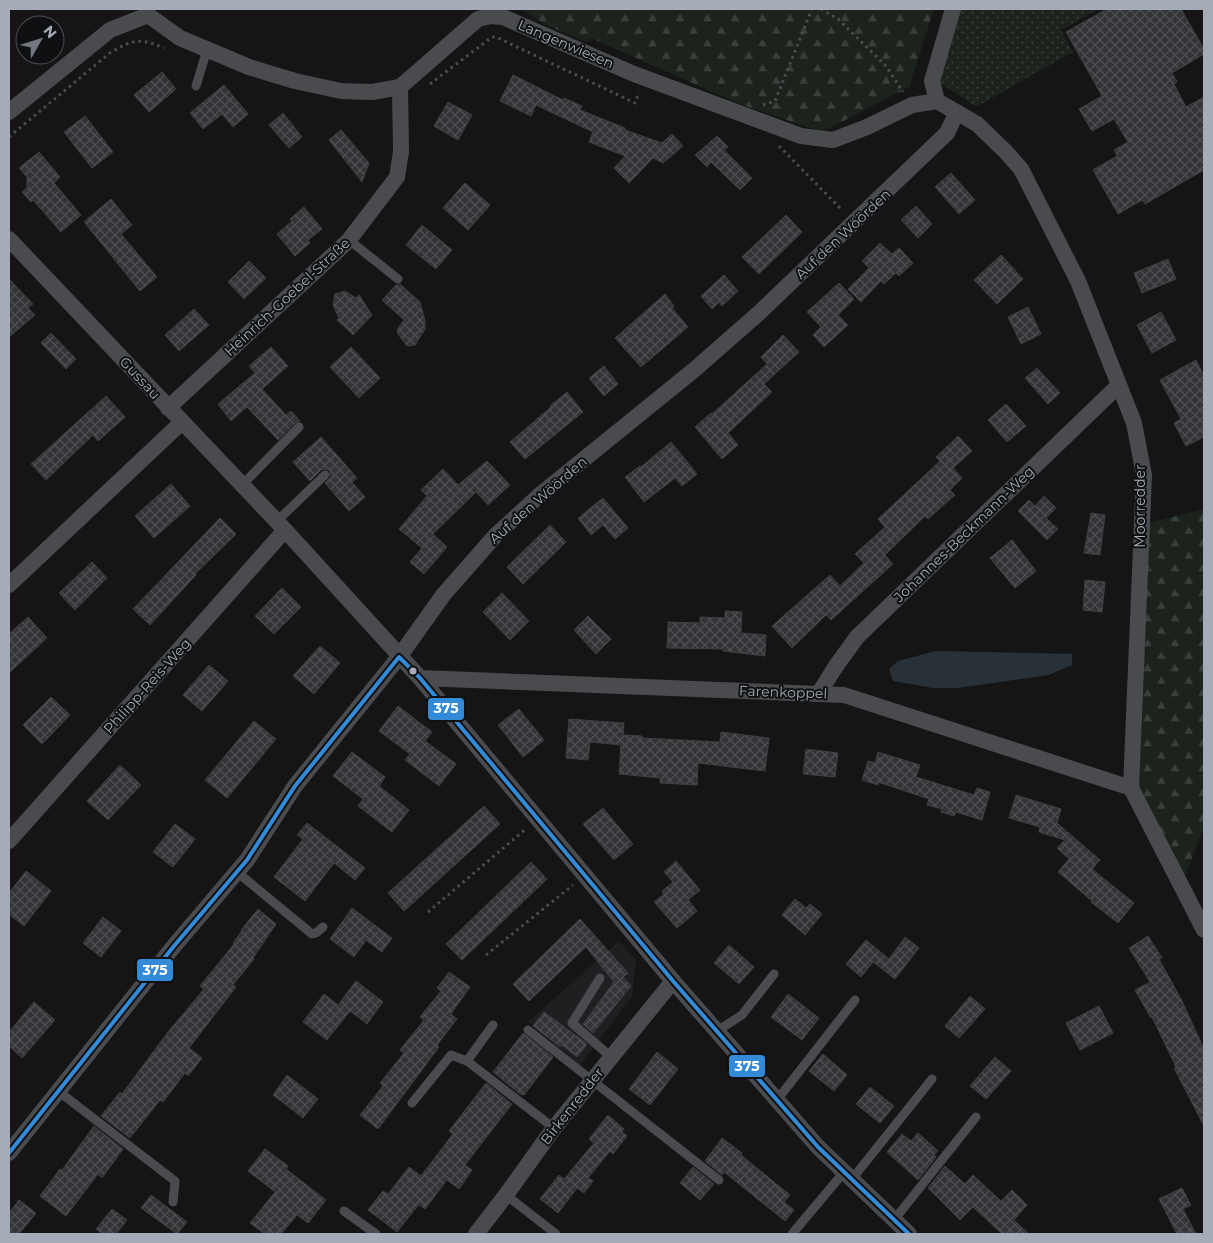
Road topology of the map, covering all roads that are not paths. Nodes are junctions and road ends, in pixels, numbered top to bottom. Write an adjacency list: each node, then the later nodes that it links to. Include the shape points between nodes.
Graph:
1 (953, 9): 6 (street, via 932,80)
2 (149, 12): 3 (street, via 180,38); 7 (street, via 110,30)
3 (207, 50): 4 (lane); 5 (street, via 294,81 341,91 372,92)
4 (196, 86)
5 (400, 87): 6 (street, Langenwiesen, via 478,19 491,16 503,17 634,74 801,136 833,140 912,105); 10 (street, Heinrich-Goebel-Straße, via 401,152 396,177)
6 (937, 101): 8 (street, Moorredder)
7 (9, 112)
8 (957, 112): 12 (street, Moorredder, via 977,124 1021,169 1078,280); 20 (street, Auf den Wöörden, via 947,133 760,312 495,536 444,594)
9 (9, 239): 13 (street, Gussau)
10 (349, 240): 11 (lane); 13 (street, Heinrich-Goebel-Straße)
11 (398, 279)
12 (1119, 385): 22 (street, Johannes-Beckmann-Weg, via 857,637); 23 (street, Moorredder, via 1134,423 1144,475)
13 (168, 408): 14 (street, Gussau)
14 (182, 422): 17 (street, Gussau); 19 (street)
15 (299, 427): 17 (lane)
16 (325, 475): 18 (lane)
17 (242, 485): 18 (street, Gussau)
18 (280, 526): 20 (street, Gussau); 24 (street, Philipp-Reis-Weg)
19 (9, 585)
20 (400, 657): 21 (street, Gussau); 25 (street, Auf den Wöörden, via 294,786)
21 (420, 678): 22 (street, Farenkoppel); 30 (street, Gussau)
22 (819, 693): 23 (street, Farenkoppel, via 844,695)
23 (1132, 788): 27 (street, Moorredder)
24 (9, 841)
25 (237, 872): 26 (lane, via 312,934); 39 (street, Auf den Wöörden)
26 (323, 927)
27 (1204, 930)
28 (774, 974): 34 (lane, via 742,1015)
29 (600, 978): 35 (lane, via 572,1022)
30 (673, 981): 34 (street, Gussau); 35 (street, Birkenredder)
31 (855, 1000): 40 (lane)
32 (494, 1025): 36 (lane)
33 (528, 1030): 38 (lane)
34 (717, 1031): 40 (street, Gussau)
35 (611, 1057): 38 (street, Birkenredder)
36 (467, 1061): 41 (lane, via 451,1055); 43 (lane)
37 (932, 1079): 45 (lane)
38 (592, 1080): 43 (street, Birkenredder); 46 (lane)
39 (58, 1091): 44 (street, Auf den Wöörden); 48 (lane, via 175,1181)
40 (777, 1100): 45 (street, Gussau, via 818,1147)
41 (412, 1104)
42 (976, 1117): 50 (lane)
43 (554, 1128): 47 (street, Birkenredder)
44 (9, 1153)
45 (848, 1175): 50 (street, Gussau); 54 (lane)
46 (719, 1180)
47 (506, 1195): 52 (street, Birkenredder); 53 (lane)
48 (173, 1202)
49 (344, 1211): 51 (lane)
50 (894, 1220): 55 (street, Gussau)
51 (376, 1234)
52 (476, 1234)
53 (556, 1234)
54 (792, 1234)
55 (909, 1234)

